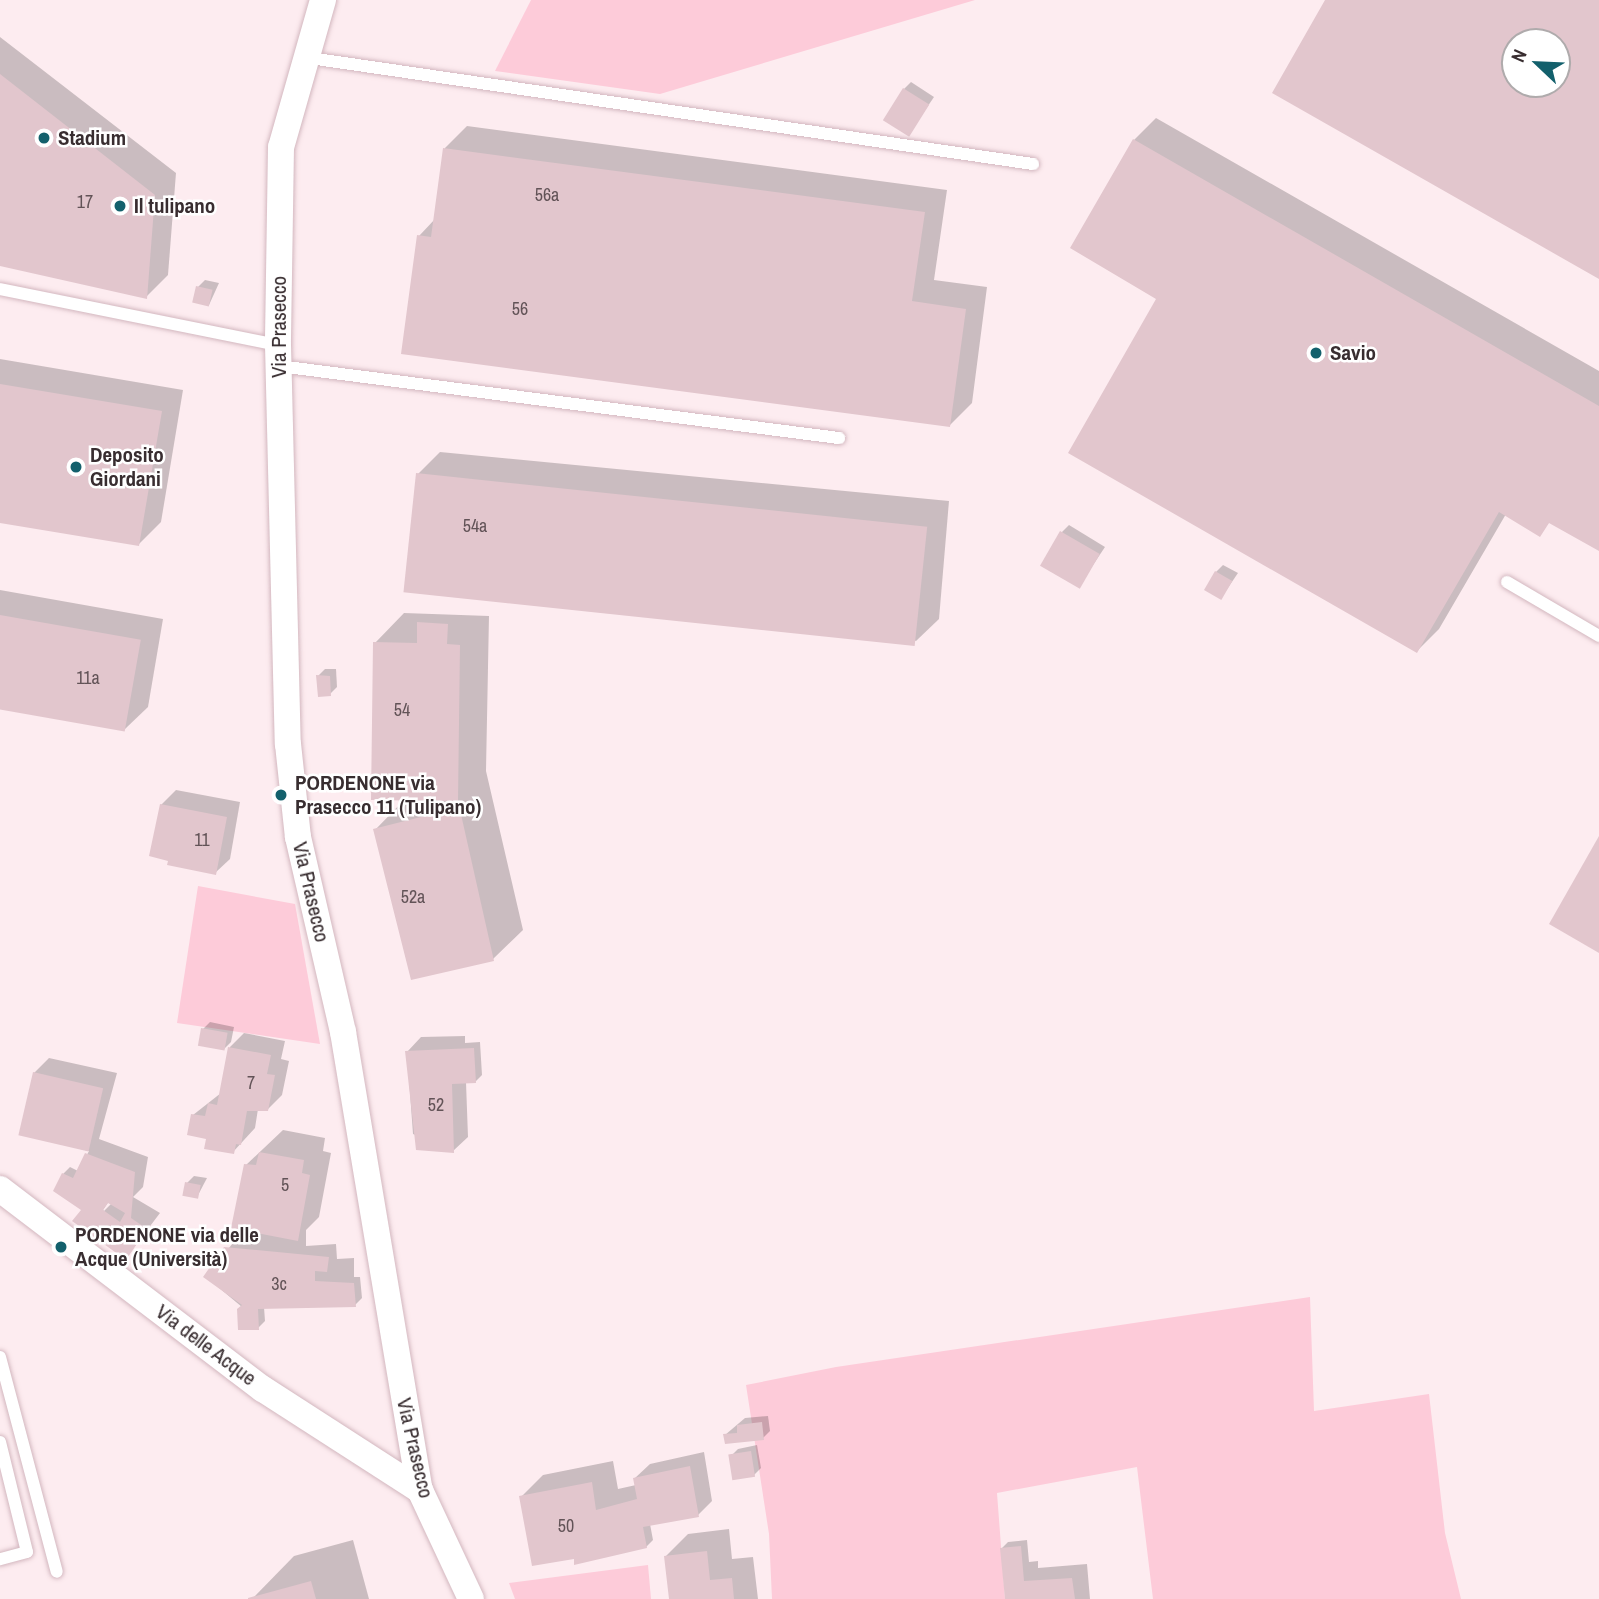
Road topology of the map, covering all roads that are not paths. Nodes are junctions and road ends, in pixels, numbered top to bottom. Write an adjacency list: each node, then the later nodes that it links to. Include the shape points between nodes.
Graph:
1 (322, 1): 2 (street, Via Prasecco)
2 (303, 57): 3 (lane); 5 (street, Via Prasecco, via 281,147)
3 (1033, 164)
4 (0, 289): 5 (lane)
5 (278, 356): 6 (lane); 12 (street, Via Prasecco, via 288,744 298,837 343,1032)
6 (839, 438)
7 (1507, 582): 8 (lane)
8 (1599, 636)
9 (0, 1189): 12 (street, Via delle Acque, via 263,1389)
10 (0, 1357): 14 (lane)
11 (0, 1442): 13 (lane, via 27,1552)
12 (420, 1490): 15 (street, Via Prasecco)
13 (0, 1559)
14 (57, 1572)
15 (471, 1599)

